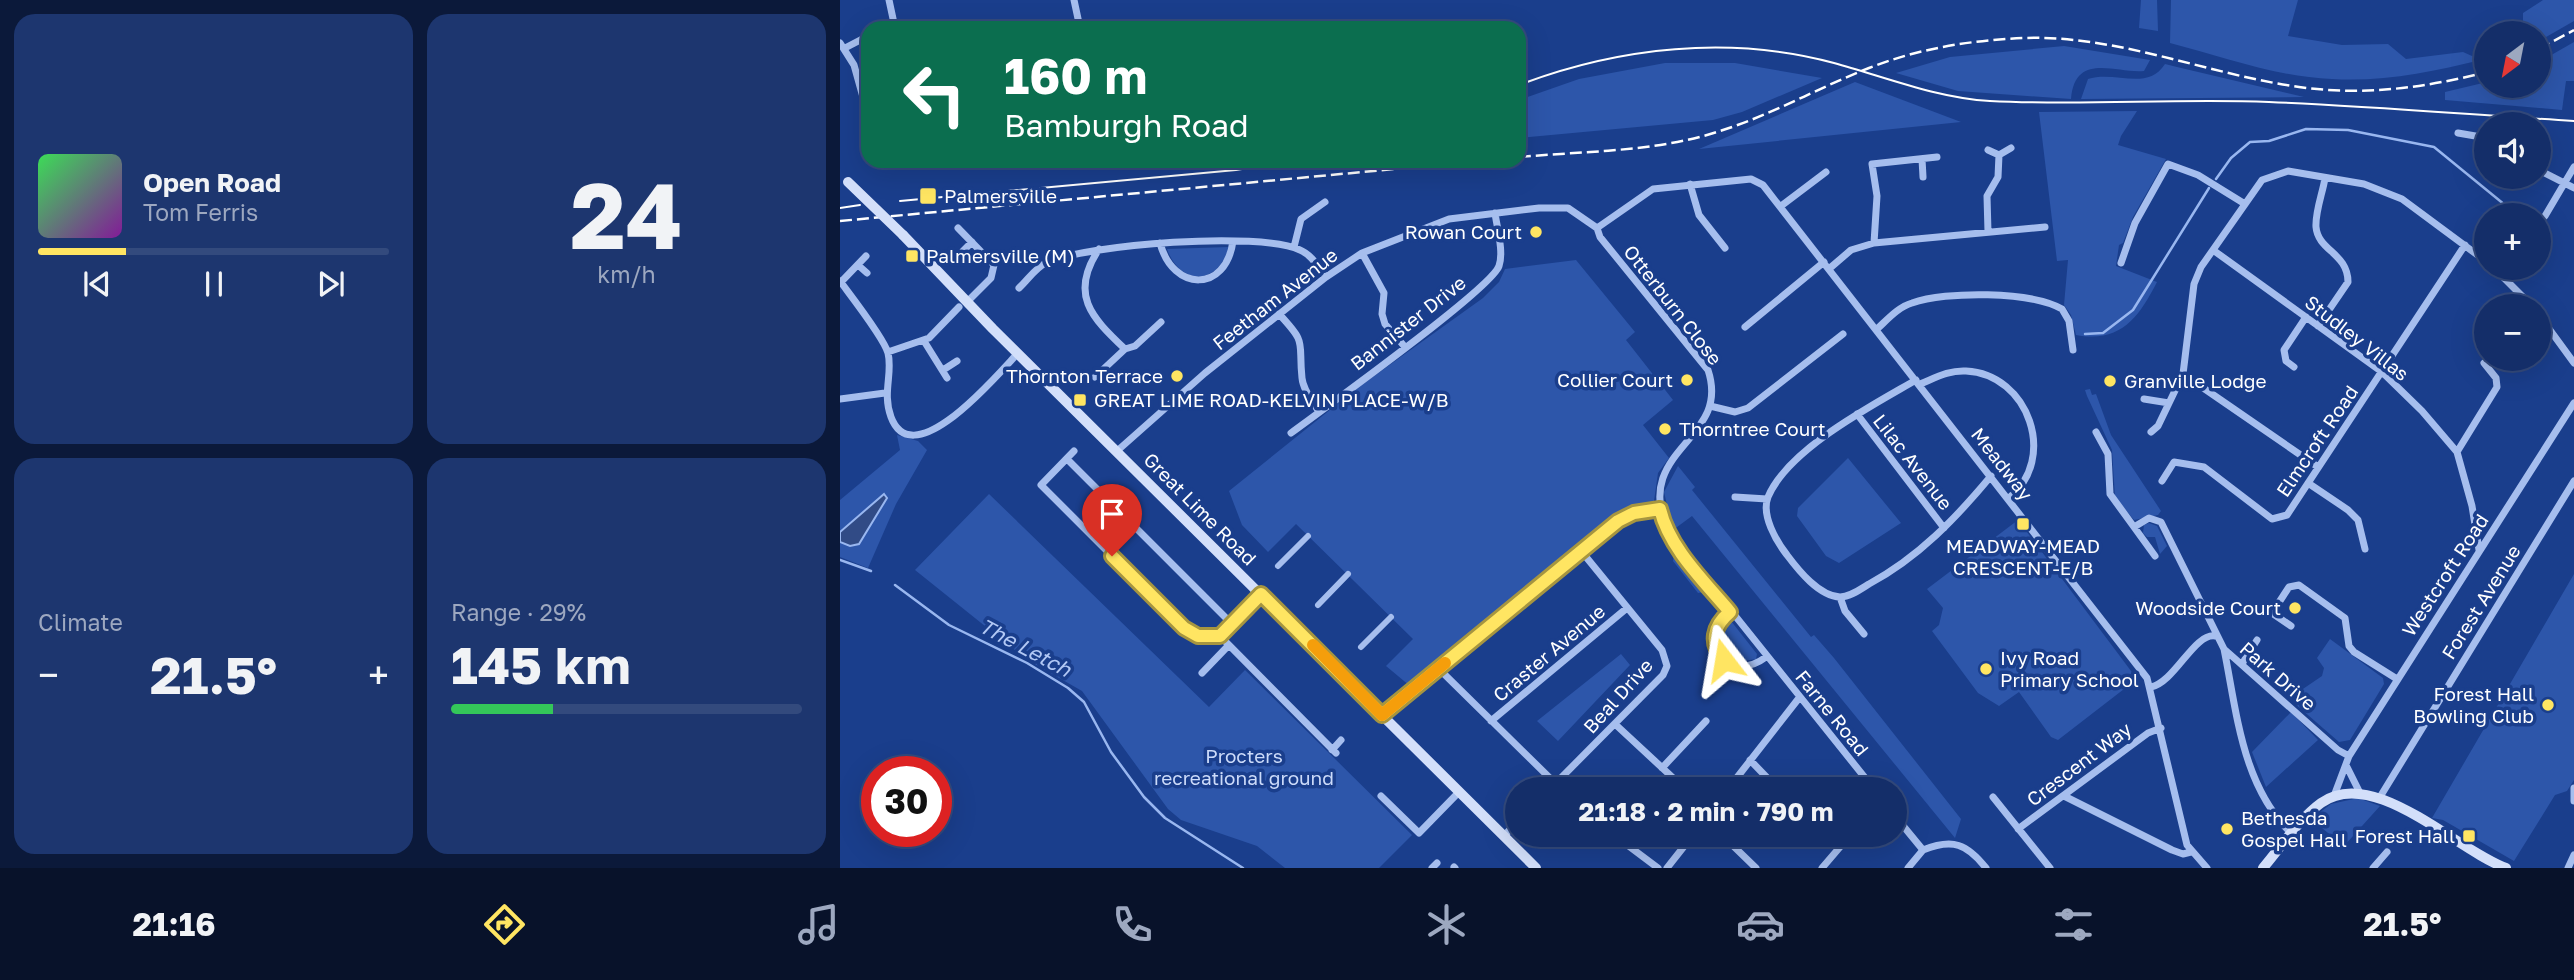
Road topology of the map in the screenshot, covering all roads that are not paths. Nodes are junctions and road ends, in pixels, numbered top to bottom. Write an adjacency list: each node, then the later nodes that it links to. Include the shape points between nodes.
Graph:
1 (889, 0): 3 (street)
2 (1074, 0): 4 (street)
3 (893, 21)
4 (1078, 21)
5 (861, 38): 6 (street)
6 (842, 45): 7 (street)
7 (861, 90)
8 (2458, 133): 9 (street)
9 (2474, 136)
10 (2011, 148): 12 (street)
11 (1988, 149): 12 (street)
12 (1999, 155): 32 (street, via 1997,177 1987,196)
13 (1937, 157): 14 (street)
14 (1922, 159): 17 (street); 36 (street, via 1872,164 1877,196)
15 (2574, 167): 22 (street)
16 (1826, 172): 26 (street)
17 (1923, 177)
18 (2551, 177): 22 (street)
19 (844, 178): 55 (main road, Great Lime Road, bridge, via 903,235)
20 (2325, 178): 25 (street, via 2288,171 2262,180); 37 (street, via 2364,184 2402,199); 61 (street, via 2316,227 2320,240 2343,261 2348,282)
21 (1690, 184): 26 (street, Meadway, via 1751,178 1763,184); 30 (street, Meadway, via 1643,194); 39 (street, via 1699,215)
22 (2564, 185): 23 (street); 27 (street)
23 (2574, 188)
24 (1325, 202): 38 (street, via 1301,219)
25 (2245, 204): 41 (street); 46 (street, via 2198,175 2168,163 2122,249)
26 (1781, 206): 48 (street, Meadway)
27 (2551, 206)
28 (1495, 213): 30 (street, Feetham Avenue, via 1568,208); 44 (street, Feetham Avenue, via 1449,219); 67 (street, Bannister Drive, via 1499,269)
29 (958, 228): 34 (street)
30 (1597, 228): 85 (street, Otterburn Close, via 1708,370 1713,392)
31 (2045, 228): 32 (street)
32 (1989, 232): 36 (street)
33 (1233, 241): 35 (street); 35 (street, via 1227,263 1207,279 1198,280 1175,272 1165,261); 38 (street)
34 (972, 242): 42 (street); 55 (street, via 994,271)
35 (1160, 243): 40 (street)
36 (1874, 243): 48 (street)
37 (2465, 244): 43 (street); 76 (street, Elmcroft Road)
38 (1294, 247): 50 (street, via 1308,254)
39 (1725, 248)
40 (1100, 249): 53 (street, via 1044,263); 68 (street, via 1088,266 1085,298 1090,315)
41 (2213, 250): 58 (street, Studley Villas); 77 (street, via 2194,284)
42 (963, 251)
43 (2474, 251)
44 (1362, 253): 50 (street, Feetham Avenue); 67 (street, via 1384,293 1385,324)
45 (866, 256): 47 (street)
46 (2121, 262)
47 (858, 265): 49 (street); 52 (street)
48 (1827, 265): 62 (street); 63 (street, Meadway)
49 (867, 273)
50 (1326, 277): 57 (street, Feetham Avenue)
51 (2506, 280): 54 (street)
52 (840, 282): 70 (street)
53 (1019, 288)
54 (2520, 294)
55 (963, 304): 59 (street); 71 (main road, Great Lime Road)
56 (939, 312): 59 (street)
57 (1279, 314): 86 (street, via 1300,336 1302,378); 92 (street, Feetham Avenue, via 1189,385)
58 (2306, 317): 61 (street, Studley Villas); 74 (street, Studley Villas, via 2284,350)
59 (948, 320): 66 (street)
60 (1161, 322): 68 (street, via 1135,346)
61 (2318, 326): 76 (street, Studley Villas)
62 (1745, 327)
63 (1877, 329): 69 (street, via 1911,303 2011,294 2062,309 2069,320); 79 (street, Meadway)
64 (2551, 331): 73 (street)
65 (1843, 334): 85 (street, via 1748,408 1735,412)
66 (924, 341): 70 (street); 72 (street, via 945,374)
67 (1405, 347): 86 (street, Bannister Drive)
68 (1125, 349): 78 (street)
69 (2073, 350)
70 (888, 352): 80 (street)
71 (1018, 353): 80 (street, via 967,404 922,436 906,434 895,425); 92 (main road, Great Lime Road)
72 (957, 361)
73 (2574, 363)
74 (2294, 367)
75 (2490, 371): 93 (street, via 2497,387)
76 (2382, 372): 93 (street, Studley Villas); 95 (street, Elmcroft Road)
77 (2183, 374): 83 (street); 95 (street)
78 (1095, 377)
79 (1918, 382): 87 (street); 96 (street, Meadway); 101 (street, via 1966,371 1992,378 2023,405 2033,429 2034,460 2027,479)
80 (885, 393): 81 (street)
81 (840, 398)
82 (2144, 399): 83 (street)
83 (2169, 403): 89 (street)
84 (2574, 404): 108 (street, Westcroft Road)
85 (1710, 406): 103 (street, via 1661,480)
86 (1319, 412): 90 (street, Bannister Drive)
87 (1857, 414): 102 (street, via 1788,468); 105 (street, Lilac Avenue)
88 (2096, 432): 104 (street, via 2108,454 2110,494)
89 (2151, 432)
90 (1291, 433)
91 (1074, 451): 94 (street)
92 (1117, 451): 113 (main road, Great Lime Road)
93 (2457, 452): 108 (street, Studley Villas)
94 (1067, 459): 119 (street); 121 (street, via 1041,485)
95 (2318, 467): 99 (street, Elmcroft Road)
96 (1991, 476): 101 (street, Meadway); 105 (street)
97 (2162, 481): 99 (street, Elmcroft Road, via 2174,462 2198,464 2272,519 2287,515)
98 (2574, 481): 160 (street, Forest Avenue)
99 (2308, 483): 107 (street, via 2358,520)
100 (1735, 497): 102 (street)
101 (2009, 498): 135 (street, Meadway)
102 (1767, 499): 114 (street, via 1771,528 1781,547 1815,585)
103 (1660, 509): 109 (street, via 1618,521); 117 (street, Farne Road, via 1677,547)
104 (2134, 527): 110 (street, via 2151,543); 124 (street, Park Drive, via 2149,517 2161,522 2210,617)
105 (1944, 528): 114 (street, via 1884,576)
106 (1308, 536): 111 (street)
107 (2365, 549)
108 (2479, 551): 134 (street, Westcroft Road)
109 (1582, 552): 116 (street, Beal Drive); 132 (street)
110 (2155, 556)
111 (1278, 566)
112 (1348, 574): 115 (street)
113 (1261, 594): 119 (street); 137 (main road, Great Lime Road)
114 (1840, 597): 122 (street)
115 (1318, 605)
116 (1627, 608): 138 (street, Craster Avenue); 140 (street, Beal Drive, via 1662,650 1667,666)
117 (1730, 612): 130 (street, Farne Road); 130 (street, via 1716,629 1718,654 1740,667 1755,665)
118 (1391, 617): 128 (street)
119 (1232, 624): 123 (street)
120 (2291, 626): 134 (street, via 2272,613 2289,587 2299,585 2345,618 2354,652)
121 (1189, 632): 123 (street); 125 (street)
122 (1864, 634)
123 (1220, 636): 127 (street)
124 (2215, 636): 129 (street, Park Drive); 135 (street, via 2203,638 2164,682)
125 (1185, 640)
126 (2257, 640): 131 (street)
127 (1227, 647): 133 (street); 142 (street, via 1334,751)
128 (1361, 647)
129 (2224, 649): 131 (street, Park Drive); 164 (street, via 2249,763 2269,809)
130 (1766, 657): 136 (street, Farne Road)
131 (2242, 664): 143 (street, Park Drive)
132 (1438, 668): 137 (street); 138 (street)
133 (1202, 673)
134 (2397, 679): 143 (street, Westcroft Road)
135 (2151, 687): 141 (street, Meadway)
136 (1800, 698): 144 (street); 152 (street, Farne Road)
137 (1382, 715): 154 (main road, Great Lime Road)
138 (1491, 721): 147 (street)
139 (1706, 721): 146 (street)
140 (1615, 724): 146 (street); 148 (street, Beal Drive)
141 (2161, 727): 157 (street, Crescent Way); 171 (street, Meadway)
142 (1341, 740)
143 (2349, 756): 145 (street, Westcroft Road)
144 (1750, 760): 150 (street); 151 (street)
145 (2347, 766): 155 (street); 158 (street, Westcroft Road)
146 (1662, 768): 149 (street)
147 (1544, 777)
148 (1565, 777)
149 (1672, 777)
150 (1737, 777)
151 (1766, 777)
152 (1864, 777)
153 (2574, 788): 161 (street)
154 (1459, 792): 156 (street, via 1419,833); 165 (main road, Great Lime Road)
155 (2360, 793): 158 (main road); 160 (main road)
156 (1381, 796)
157 (2064, 796): 162 (street, Crescent Way); 171 (street, via 2178,853)
158 (2334, 796): 164 (main road, via 2319,804)
159 (1993, 797): 162 (street)
160 (2380, 797): 185 (main road)
161 (2574, 801)
162 (2018, 829): 181 (street)
163 (1907, 831): 170 (street)
164 (2292, 834): 183 (main road)
165 (1504, 836): 174 (main road, Great Lime Road)
166 (1630, 847): 175 (street)
167 (1684, 847): 176 (street)
168 (1734, 847): 177 (street)
169 (1840, 848): 178 (street)
170 (1923, 850): 179 (street); 180 (street, via 1960,844)
171 (2191, 852): 182 (street)
172 (2387, 852): 184 (street)
173 (2574, 855): 186 (street)
174 (1536, 868)
175 (1658, 868)
176 (1667, 868)
177 (1756, 868)
178 (1822, 868)
179 (1908, 868)
180 (1986, 868)
181 (2050, 868)
182 (2207, 868)
183 (2263, 868)
184 (2373, 868)
185 (2506, 868)
186 (2568, 868)

